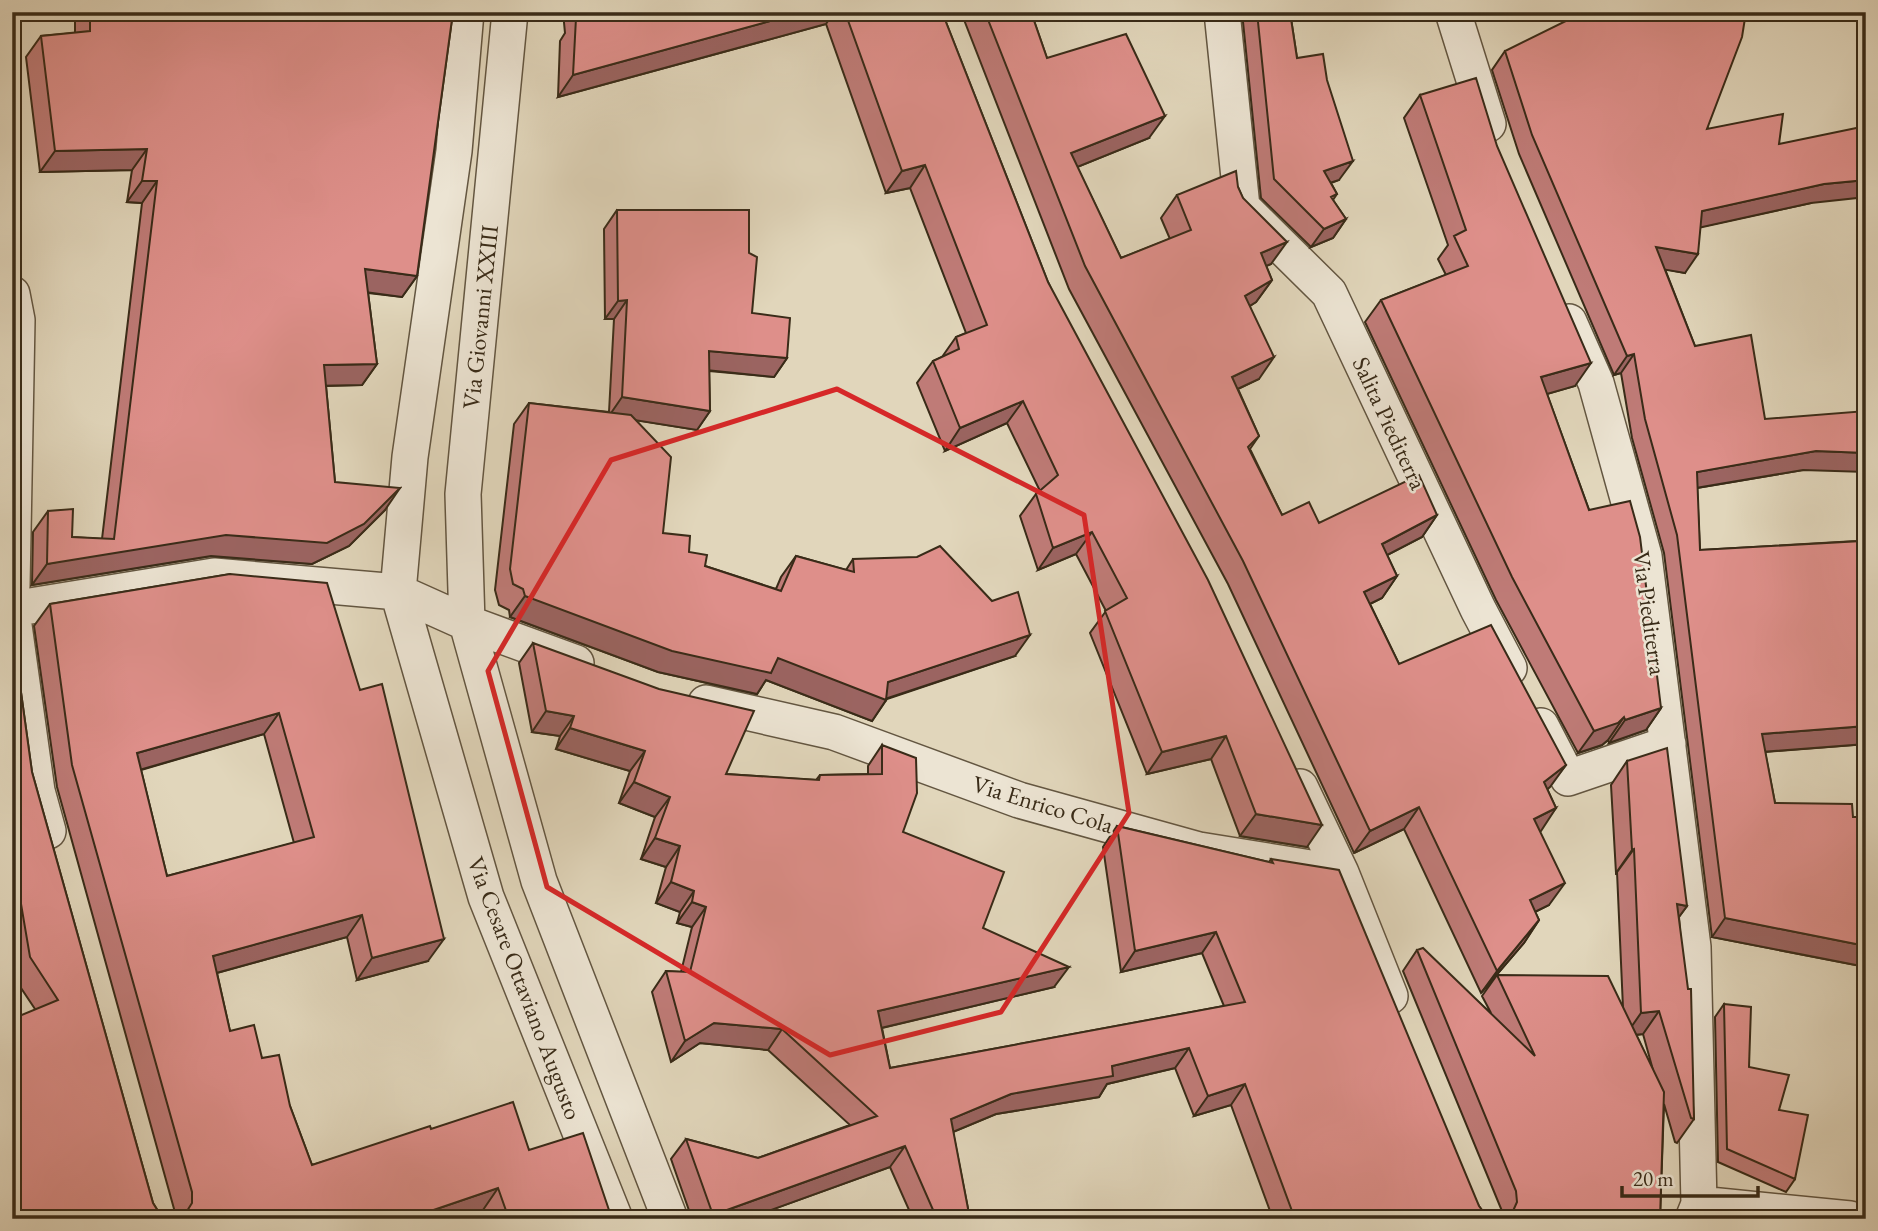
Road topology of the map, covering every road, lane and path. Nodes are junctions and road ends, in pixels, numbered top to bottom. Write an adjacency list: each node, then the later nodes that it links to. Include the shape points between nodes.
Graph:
1 (467, 12): 10 (street, Via Giovanni XXIII, via 454,151 410,457)
2 (510, 12): 12 (street, Via Giovanni XXIII, via 463,494)
3 (1222, 12): 15 (street, Salita Piediterra, via 1242,207 1329,293 1478,609 1568,778)
4 (1453, 12): 5 (street)
5 (1496, 148)
6 (12, 294): 8 (street, via 17,320)
7 (1559, 297): 15 (street, Via Piediterra, via 1596,383 1644,556)
8 (13, 492): 9 (street)
9 (12, 586)
10 (398, 592): 11 (street, via 215,576); 12 (street); 21 (street, Via Cesare Ottaviano Augusto, via 486,897)
11 (12, 610): 17 (street, via 37,791)
12 (467, 623): 13 (street); 22 (street, Via Cesare Ottaviano Augusto, via 539,881)
13 (603, 673)
14 (678, 696): 18 (street, Via Enrico Cola, via 834,732 1019,800 1199,850)
15 (1668, 744): 20 (street, Via Piediterra, via 1693,947)
16 (1284, 753): 18 (street)
17 (55, 856)
18 (1341, 873): 19 (street)
19 (1405, 1030)
20 (1696, 1211): 23 (street)
21 (615, 1219)
22 (670, 1219)
23 (1850, 1219)

